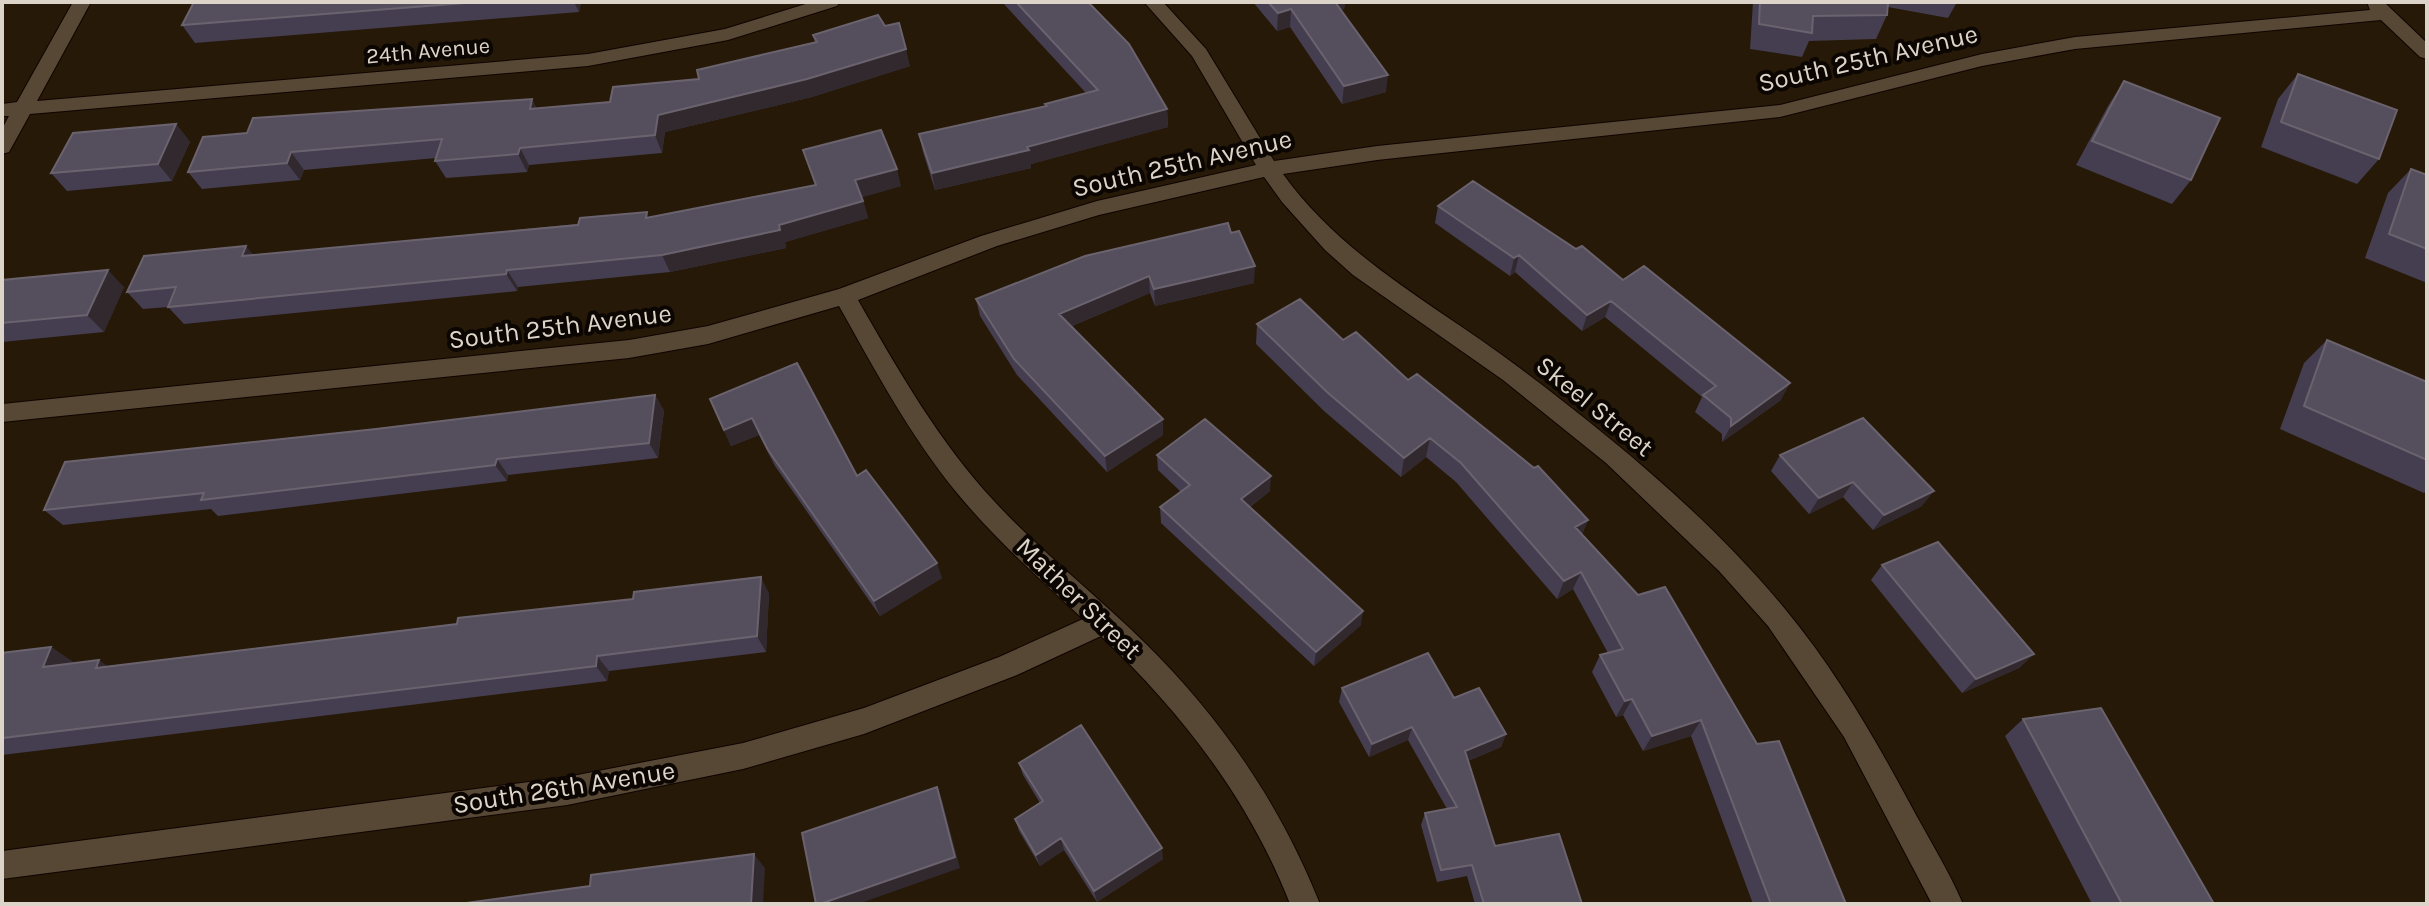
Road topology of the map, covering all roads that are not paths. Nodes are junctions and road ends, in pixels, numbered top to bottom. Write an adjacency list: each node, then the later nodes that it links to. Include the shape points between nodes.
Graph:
1 (82, 2): 6 (street)
2 (831, 2): 6 (street, 24th Avenue, via 728,34 588,60)
3 (1153, 2): 9 (street, Skeel Street, via 1199,53)
4 (2380, 8): 5 (street); 9 (street, South 25th Avenue, via 2075,43 1982,60 1780,111)
5 (2427, 53)
6 (24, 108): 7 (street, 24th Avenue); 8 (street)
7 (2, 110)
8 (2, 147)
9 (1269, 169): 10 (street, South 25th Avenue, via 1097,208 989,241); 15 (street, Skeel Street, via 1333,245 1614,456 1728,563 1777,618 1854,728)
10 (845, 296): 11 (street, South 25th Avenue, via 708,335 629,349); 12 (street, Mather Street, via 886,370 950,466 985,508)
11 (2, 413)
12 (1104, 622): 13 (street, South 26th Avenue, via 1008,666 864,721 743,756 567,791); 14 (street, Mather Street, via 1157,673 1235,768 1274,833)
13 (2, 865)
14 (1305, 904)
15 (1948, 904)

